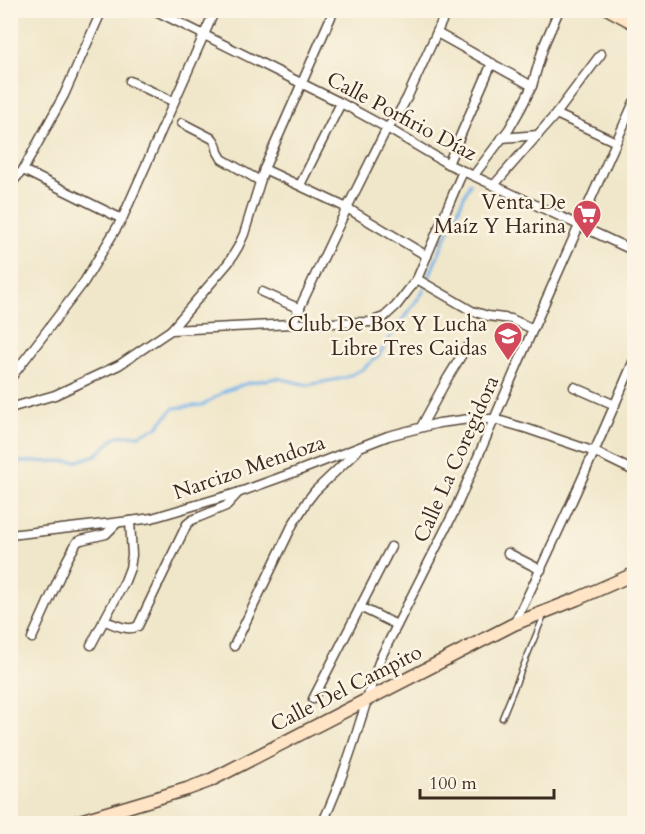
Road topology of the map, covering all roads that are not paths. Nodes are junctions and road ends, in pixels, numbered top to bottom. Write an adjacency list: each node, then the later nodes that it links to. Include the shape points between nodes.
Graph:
1 (102, 10): 26 (street, via 64,95)
2 (154, 10): 10 (street, Calle Porfirio Díaz)
3 (214, 10): 10 (street)
4 (333, 10): 14 (street)
5 (447, 10): 9 (street)
6 (559, 10): 15 (street)
7 (610, 10): 8 (street)
8 (634, 23)
9 (437, 33): 12 (street); 21 (street, via 402,108)
10 (203, 36): 14 (street, Calle Porfirio Díaz); 16 (street)
11 (601, 54): 19 (street)
12 (492, 63): 15 (street); 25 (street)
13 (130, 81): 16 (street)
14 (301, 83): 18 (street, Calle Porfirio Díaz); 27 (street)
15 (532, 86): 23 (street)
16 (174, 102): 35 (street)
17 (634, 102): 24 (street, Calle La Coregidora)
18 (340, 104): 21 (street, Calle Porfirio Díaz); 32 (street)
19 (556, 114): 22 (street); 24 (street)
20 (182, 123): 30 (street, via 213,139 222,159)
21 (387, 128): 25 (street, Calle Porfirio Díaz); 34 (street)
22 (538, 135): 23 (street); 33 (street)
23 (502, 138): 29 (street)
24 (616, 142): 36 (street, Calle La Coregidora)
25 (448, 164): 28 (street, Calle Porfirio Díaz)
26 (23, 170): 31 (street); 35 (street)
27 (264, 170): 30 (street); 32 (street)
28 (463, 171): 29 (street, Calle Porfirio Díaz); 38 (street)
29 (474, 175): 33 (street, Calle Porfirio Díaz)
30 (260, 181): 44 (street, via 238,248)
31 (10, 185)
32 (300, 185): 34 (street)
33 (494, 185): 36 (street, Calle Porfirio Díaz)
34 (347, 208): 38 (street); 41 (street)
35 (122, 219): 47 (street, via 84,282)
36 (580, 225): 37 (street, Calle Porfirio Díaz); 43 (street, Calle La Coregidora)
37 (634, 251)
38 (427, 256): 39 (street)
39 (420, 281): 42 (street, via 384,317 370,322); 43 (street, via 480,314 511,319)
40 (262, 292): 41 (street)
41 (300, 309): 42 (street)
42 (292, 324): 44 (street)
43 (533, 329): 51 (street, Calle La Coregidora)
44 (171, 330): 50 (street, via 118,365 55,394)
45 (466, 348): 52 (street)
46 (634, 360): 49 (street)
47 (10, 380)
48 (574, 387): 49 (street)
49 (615, 405): 54 (street)
50 (10, 408)
51 (494, 419): 52 (street, Narcizo Mendoza); 54 (street, Narcizo Mendoza); 68 (street, Calle La Coregidora, via 451,519)
52 (421, 427): 53 (street, Narcizo Mendoza)
53 (362, 447): 56 (street, Narcizo Mendoza); 71 (street, via 308,500)
54 (595, 452): 55 (street, Narcizo Mendoza); 62 (street)
55 (634, 471)
56 (240, 492): 57 (street, Narcizo Mendoza); 66 (street, via 226,506 187,524 138,626 129,629)
57 (130, 521): 58 (street, Narcizo Mendoza); 66 (street, via 130,568)
58 (118, 523): 59 (street, Narcizo Mendoza); 69 (street, via 106,534 77,542)
59 (10, 535)
60 (391, 547): 64 (street)
61 (508, 553): 62 (street)
62 (541, 570): 67 (street)
63 (634, 574): 65 (street, Calle Del Campito)
64 (360, 607): 68 (street); 72 (street)
65 (545, 612): 67 (street, Calle Del Campito); 74 (lane)
66 (105, 621): 70 (street)
67 (514, 624): 73 (street, Calle Del Campito)
68 (397, 625): 73 (street, Calle La Coregidora)
69 (32, 638)
70 (91, 645)
71 (234, 646)
72 (313, 699)
73 (367, 699): 75 (street, Calle Del Campito, via 208,781); 76 (street, Calle La Coregidora)
74 (502, 718)
75 (70, 824)
76 (322, 824)

